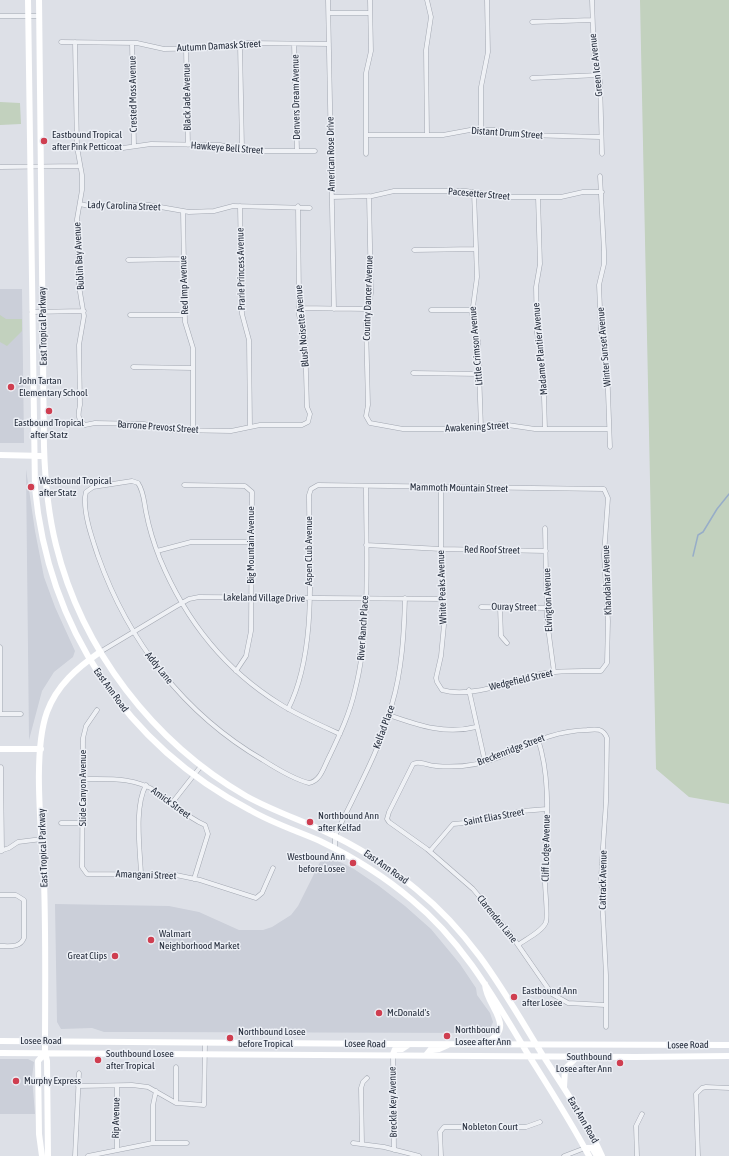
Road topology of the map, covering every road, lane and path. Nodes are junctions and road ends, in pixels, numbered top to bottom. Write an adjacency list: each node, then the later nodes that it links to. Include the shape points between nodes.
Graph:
1 (28, 0): 11 (main road, East Tropical Parkway)
2 (39, 0): 12 (main road, East Tropical Parkway)
3 (328, 0): 8 (street, American Rose Drive)
4 (370, 0): 9 (street)
5 (427, 0): 25 (street, via 431,17 426,50)
6 (487, 0): 24 (street, via 488,52 481,87)
7 (592, 0): 13 (street, Green Ice Avenue)
8 (329, 13): 9 (street); 20 (street, American Rose Drive)
9 (370, 13): 26 (street, via 371,51 366,73)
10 (0, 16): 11 (street)
11 (28, 16): 12 (street); 38 (main road, East Tropical Parkway)
12 (39, 16): 38 (main road, East Tropical Parkway)
13 (592, 20): 14 (street); 22 (street, Green Ice Avenue, via 594,56)
14 (532, 22)
15 (61, 42): 16 (street, Autumn Damask Street)
16 (75, 42): 17 (street, Autumn Damask Street); 36 (street, Bublin Bay Avenue, via 76,147)
17 (132, 42): 21 (street, Autumn Damask Street, via 164,49); 29 (street, Crested Moss Avenue)
18 (240, 44): 19 (street, Autumn Damask Street); 21 (street, Autumn Damask Street); 31 (street)
19 (294, 44): 20 (street, Autumn Damask Street); 32 (street, Denvers Dream Avenue)
20 (329, 44): 42 (street, American Rose Drive)
21 (186, 49): 28 (street, Black Jade Avenue)
22 (599, 75): 23 (street); 27 (street, Green Ice Avenue)
23 (532, 78)
24 (482, 130): 25 (street, Distant Drum Street); 27 (street, Distant Drum Street, via 526,135)
25 (427, 135): 26 (street, Distant Drum Street)
26 (366, 136): 34 (street)
27 (600, 137): 35 (street, Green Ice Avenue)
28 (188, 145): 29 (street, Hawkeye Bell Street); 31 (street, Hawkeye Bell Street, via 220,145)
29 (134, 146): 30 (street, Hawkeye Bell Street)
30 (116, 149)
31 (242, 149): 32 (street, Hawkeye Bell Street)
32 (296, 150): 33 (street, Hawkeye Bell Street)
33 (315, 150)
34 (366, 154)
35 (602, 154)
36 (80, 166): 38 (street); 45 (street, Bublin Bay Avenue)
37 (0, 167): 38 (street)
38 (35, 167): 60 (main road, East Tropical Parkway); 61 (main road, East Tropical Parkway)
39 (600, 176): 41 (street, Winter Sunset Avenue)
40 (474, 192): 43 (street, Pacesetter Street, via 394,191); 44 (street, Pacesetter Street, via 502,197); 50 (street, Little Crimson Avenue)
41 (602, 192): 44 (street, Pacesetter Street); 74 (street, Winter Sunset Avenue, via 604,264 599,293 601,332 607,365)
42 (332, 196): 43 (street, Pacesetter Street); 55 (street, American Rose Drive)
43 (369, 196): 56 (street, Country Dancer Avenue, via 371,293)
44 (538, 197): 73 (street, Madame Plantier Avenue, via 540,264 536,287 537,333 543,365)
45 (80, 204): 49 (street, Lady Carolina Street, via 149,205); 59 (street, Bublin Bay Avenue, via 77,219 79,286)
46 (240, 206): 47 (street, Lady Carolina Street); 49 (street, Lady Carolina Street, via 214,211); 71 (street, Prarie Princess Avenue, via 242,314 249,340)
47 (298, 206): 48 (street, Lady Carolina Street); 54 (street, Blush Noisette Avenue)
48 (310, 208)
49 (183, 211): 52 (street, Red Imp Avenue)
50 (476, 249): 51 (street); 58 (street, Little Crimson Avenue, via 476,282)
51 (414, 250)
52 (183, 259): 53 (street); 62 (street, Red Imp Avenue)
53 (128, 260)
54 (299, 308): 55 (street); 69 (street, Blush Noisette Avenue, via 306,338 307,407 310,414)
55 (334, 309): 56 (street)
56 (368, 309): 70 (street, Country Dancer Avenue, via 366,416)
57 (431, 310): 58 (street)
58 (472, 310): 67 (street, Little Crimson Avenue, via 477,333)
59 (84, 311): 61 (street); 68 (street, Bublin Bay Avenue, via 79,345)
60 (32, 312): 61 (street); 78 (main road, East Tropical Parkway)
61 (42, 312): 79 (main road, East Tropical Parkway)
62 (185, 314): 63 (street); 65 (street, Red Imp Avenue, via 193,348)
63 (130, 315)
64 (133, 367): 65 (street)
65 (193, 368): 75 (street, Red Imp Avenue)
66 (413, 373): 67 (street)
67 (479, 374): 72 (street, Little Crimson Avenue)
68 (80, 422): 75 (street, Barrone Prevost Street, via 85,425 144,424 173,430)
69 (308, 422): 71 (street, Barrone Prevost Street, via 302,426)
70 (370, 423): 72 (street, Awakening Street, via 403,429)
71 (250, 427): 75 (street, Barrone Prevost Street, via 231,431)
72 (481, 428): 73 (street, Awakening Street, via 501,424)
73 (545, 429): 74 (street, Awakening Street)
74 (609, 429): 76 (street, Winter Sunset Avenue)
75 (193, 430)
76 (610, 447)
77 (0, 455): 78 (main road)
78 (34, 456): 79 (main road); 105 (main road, East Tropical Parkway, via 37,511 47,556 62,604)
79 (44, 456): 104 (main road, East Tropical Parkway, via 50,516 58,554 70,589)
80 (184, 485): 86 (street, Big Mountain Avenue, via 245,486 250,489)
81 (366, 486): 82 (street, Mammoth Mountain Street); 83 (street, Mammoth Mountain Street, via 318,484); 87 (street, River Ranch Place)
82 (441, 487): 84 (street, Mammoth Mountain Street, via 595,488 604,489); 88 (street, White Peaks Avenue)
83 (312, 488): 92 (street, Aspen Club Avenue, via 309,495)
84 (606, 492): 106 (street, Khandahar Avenue, via 608,498 604,555 608,621)
85 (546, 528): 89 (street, Elvington Avenue)
86 (251, 542): 90 (street, via 191,542); 91 (street, Big Mountain Avenue)
87 (366, 545): 88 (street, Red Roof Street); 93 (street, River Ranch Place)
88 (441, 549): 89 (street, Red Roof Street); 95 (street, White Peaks Avenue)
89 (546, 550): 99 (street, Elvington Avenue)
90 (157, 551): 96 (street); 100 (street, Addy Lane, via 143,493 138,484 132,481 93,487 86,492 85,504 93,541 113,593)
91 (251, 598): 92 (street, Lakeland Village Drive); 96 (street, Lakeland Village Drive, via 199,597); 107 (street, Big Mountain Avenue, via 250,641 246,656)
92 (309, 598): 93 (street, Lakeland Village Drive); 111 (street, Aspen Club Avenue, via 305,658 299,683)
93 (365, 598): 94 (street, Lakeland Village Drive); 117 (street, River Ranch Place, via 364,638 359,675)
94 (405, 598): 95 (street, Lakeland Village Drive); 115 (street, Kelfad Place, via 400,667)
95 (443, 599): 109 (street, White Peaks Avenue, via 443,644 436,678)
96 (182, 604): 100 (street, Lakeland Village Drive); 107 (street, via 207,639)
97 (481, 607): 98 (street, Ouray Street)
98 (500, 607): 99 (street, Ouray Street); 101 (street, via 501,636)
99 (546, 608): 108 (street, Elvington Avenue)
100 (132, 632): 104 (street, Lakeland Village Drive); 127 (street, Addy Lane, via 161,673 206,720 255,756 305,782)
101 (507, 643)
102 (0, 647): 103 (street)
103 (0, 652): 113 (street)
104 (100, 652): 105 (main road, East Tropical Parkway); 123 (main road, East Ann Road, via 125,689 154,724)
105 (89, 660): 121 (main road, East Tropical Parkway, via 68,677 56,693 45,721); 125 (main road, East Ann Road, via 135,722)
106 (605, 668): 108 (street, Wedgefield Street, via 601,671)
107 (236, 671): 111 (street)
108 (554, 672): 110 (street, Wedgefield Street, via 504,685)
109 (439, 686): 110 (street, Wedgefield Street, via 446,691)
110 (469, 690): 116 (street)
111 (288, 709): 117 (street)
112 (97, 710): 126 (street, Slide Canyon Avenue, via 84,731)
113 (0, 714): 114 (street)
114 (21, 714)
115 (389, 715): 116 (street, via 434,729); 135 (street, Kelfad Place, via 380,742)
116 (476, 727): 122 (street)
117 (340, 734): 127 (street, River Ranch Place, via 318,778)
118 (606, 734): 119 (street, Breckenridge Street, via 599,729 573,730); 150 (street, Cattrack Avenue, via 607,779 601,877)
119 (538, 739): 122 (street, Breckenridge Street); 131 (street, Cliff Lodge Avenue, via 545,768)
120 (0, 749): 121 (main road)
121 (41, 749): 136 (main road, East Tropical Parkway)
122 (485, 762): 132 (street, Breckenridge Street, via 455,767 416,763 406,776)
123 (201, 766): 125 (street); 135 (main road, East Ann Road, via 224,783 264,805)
124 (1, 768): 128 (street)
125 (194, 775): 130 (street); 137 (main road, East Ann Road, via 248,810)
126 (83, 779): 129 (street, Amick Street, via 124,780); 134 (street, Slide Canyon Avenue)
127 (312, 783)
128 (1, 784): 138 (street)
129 (146, 785): 130 (street, Amick Street); 142 (street, via 141,794 140,805)
130 (172, 804): 143 (street, Amick Street, via 205,825 208,831)
131 (547, 809): 139 (street, Saint Elias Street, via 453,824); 147 (street, Cliff Lodge Avenue, via 547,919 543,927)
132 (387, 819): 139 (street, Clarendon Lane)
133 (61, 823): 134 (street)
134 (83, 823): 141 (street, Slide Canyon Avenue)
135 (335, 836): 137 (street, Kelfad Place); 145 (main road, East Ann Road, via 370,855 410,884)
136 (42, 839): 138 (street, via 18,842); 153 (main road, East Tropical Parkway)
137 (335, 848): 146 (main road, East Ann Road, via 394,885)
138 (1, 851)
139 (430, 852): 147 (street, Clarendon Lane, via 480,898)
140 (273, 868): 143 (street, Amangani Street, via 262,893 256,898)
141 (83, 869): 142 (street, Amangani Street, via 92,875)
142 (140, 874): 143 (street, Amangani Street, via 165,874)
143 (194, 879)
144 (0, 895): 148 (street, via 22,896 24,900 22,943 17,946)
145 (457, 928): 146 (main road); 159 (main road, East Ann Road, via 492,971)
146 (448, 935): 149 (main road, East Ann Road)
147 (518, 945): 150 (street, Clarendon Lane, via 546,987 559,999 576,1004)
148 (0, 946)
149 (485, 983): 157 (main road, via 485,994 501,1024 495,1037); 158 (main road, East Ann Road)
150 (605, 1006): 151 (street, Cattrack Avenue)
151 (606, 1027)
152 (0, 1041): 153 (main road, Losee Road)
153 (46, 1041): 154 (main road, Losee Road); 162 (main road, East Tropical Parkway)
154 (205, 1043): 155 (main road, Losee Road); 163 (street)
155 (409, 1044): 156 (main road, Losee Road); 164 (main road, via 402,1049 395,1049)
156 (449, 1044): 157 (main road, Losee Road); 165 (main road, via 430,1050)
157 (485, 1044): 158 (main road, Losee Road)
158 (522, 1044): 159 (main road, Losee Road); 166 (main road, East Ann Road)
159 (536, 1044): 160 (main road, Losee Road); 167 (main road, East Ann Road)
160 (729, 1045)
161 (0, 1053): 162 (main road, Losee Road)
162 (46, 1053): 163 (main road, Losee Road); 188 (main road, East Tropical Parkway, via 38,1061 39,1134); 189 (main road, East Tropical Parkway)
163 (205, 1054): 164 (main road, Losee Road); 178 (street, via 204,1105)
164 (393, 1054): 165 (main road, Losee Road); 187 (street, Breckle Key Avenue)
165 (426, 1054): 166 (main road, Losee Road)
166 (529, 1055): 167 (main road, Losee Road); 185 (main road, East Ann Road)
167 (543, 1056): 168 (main road, Losee Road); 175 (main road, East Ann Road)
168 (578, 1056): 169 (main road, Losee Road); 175 (main road, via 565,1069)
169 (729, 1056)
170 (176, 1067): 178 (street)
171 (79, 1073): 173 (street)
172 (367, 1078): 184 (street, via 362,1082 361,1088)
173 (78, 1086): 174 (street); 190 (street)
174 (117, 1086): 177 (street, via 148,1087); 186 (street, Rip Avenue)
175 (564, 1088): 197 (main road, East Ann Road)
176 (729, 1088): 199 (street, via 706,1087 697,1092)
177 (156, 1091): 178 (street); 181 (street, via 153,1105)
178 (176, 1102)
179 (642, 1114): 198 (street, via 636,1126)
180 (540, 1122): 193 (street, Nobleton Court, via 531,1127 446,1127 441,1130)
181 (153, 1143): 182 (street); 186 (street)
182 (187, 1143)
183 (353, 1143): 184 (street)
184 (362, 1144): 187 (street)
185 (585, 1148): 194 (street); 195 (main road, East Ann Road); 196 (main road, via 592,1148)
186 (117, 1150): 191 (street)
187 (394, 1150): 192 (street)
188 (42, 1156)
189 (48, 1156)
190 (75, 1156)
191 (88, 1156)
192 (419, 1156)
193 (441, 1156)
194 (564, 1156)
195 (589, 1156)
196 (597, 1156)
197 (602, 1156)
198 (637, 1156)
199 (698, 1156)

